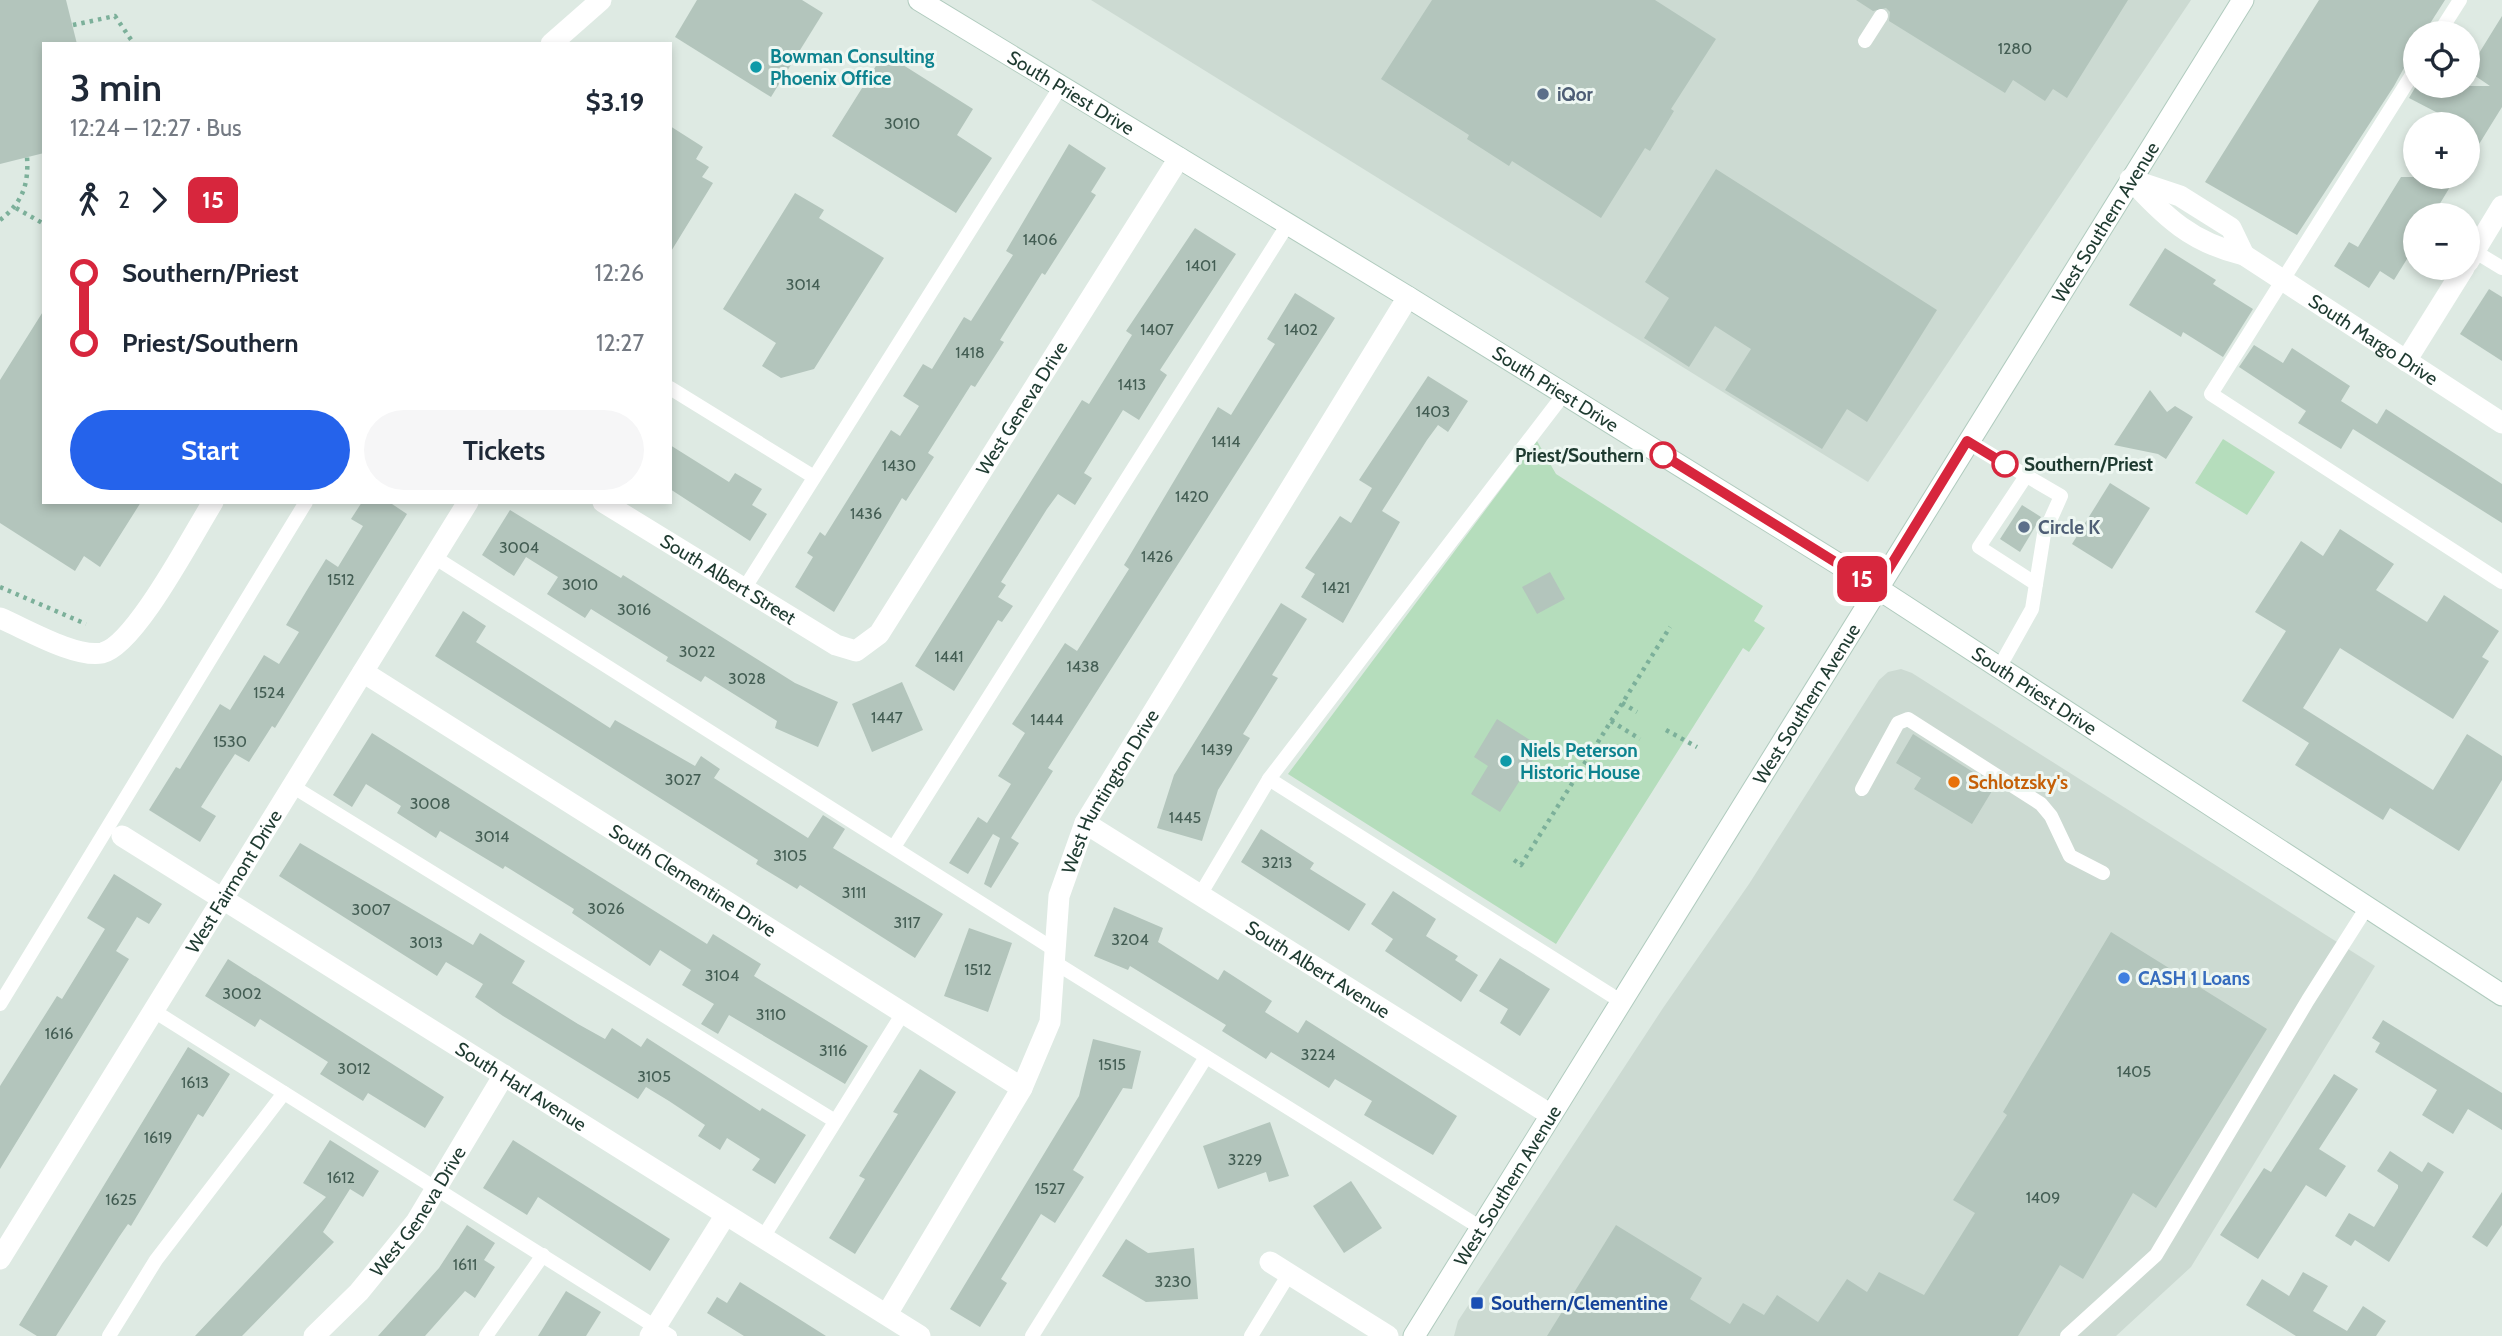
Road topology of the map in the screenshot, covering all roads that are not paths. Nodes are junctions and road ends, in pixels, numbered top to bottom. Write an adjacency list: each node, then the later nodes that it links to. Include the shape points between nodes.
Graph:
1 (601, 0): 8 (street)
2 (919, 0): 9 (street, South Priest Drive)
3 (2243, 0): 12 (street, West Southern Avenue)
4 (2460, 0): 6 (lane)
5 (1881, 16): 7 (lane)
6 (2446, 21)
7 (1865, 41)
8 (553, 42)
9 (1061, 86): 11 (street, South Priest Drive); 27 (lane)
10 (2403, 89): 18 (lane)
11 (1179, 158): 14 (street, South Priest Drive); 38 (street, West Geneva Drive, via 879,634)
12 (2130, 179): 18 (street, South Margo Drive, via 2167,218 2212,247 2244,255); 25 (street, West Southern Avenue)
13 (2502, 206): 15 (street)
14 (1288, 224): 20 (street, South Priest Drive); 46 (lane)
15 (2480, 241)
16 (2480, 263): 17 (lane)
17 (2502, 268)
18 (2283, 280): 21 (street, South Margo Drive); 33 (lane, via 2211,394)
19 (2456, 280): 21 (street)
20 (1408, 298): 23 (street, South Priest Drive); 44 (street, West Huntington Drive)
21 (2406, 361): 24 (street, South Margo Drive)
22 (672, 389): 27 (lane)
23 (1564, 394): 35 (street, South Priest Drive); 41 (lane)
24 (2502, 423)
25 (1967, 441): 26 (lane); 35 (street, West Southern Avenue)
26 (2026, 476): 34 (lane, via 2061,496 2044,534); 34 (lane, via 1979,547)
27 (814, 477): 36 (lane)
28 (212, 504): 37 (street, via 130,634 116,648 100,653 68,648)
29 (305, 504): 54 (lane)
30 (467, 504): 32 (street, West Fairmont Drive)
31 (606, 504): 36 (street, South Albert Street)
32 (434, 557): 40 (street, West Fairmont Drive); 46 (lane)
33 (2502, 582)
34 (2036, 584): 39 (lane, via 2032,609)
35 (1877, 588): 39 (street, South Priest Drive); 53 (street, West Southern Avenue)
36 (744, 589): 38 (street, South Albert Street, via 836,645)
37 (0, 618)
38 (856, 650)
39 (2000, 666): 50 (street, South Priest Drive)
40 (363, 673): 42 (street, West Fairmont Drive); 56 (street, South Clementine Drive)
41 (1269, 779): 48 (lane); 53 (lane)
42 (292, 786): 49 (street, West Fairmont Drive); 62 (lane)
43 (1862, 789): 47 (lane, via 1898,723 1908,719 2041,804 2070,856)
44 (1085, 823): 48 (street, South Albert Avenue); 51 (street, West Huntington Drive, via 1059,896)
45 (122, 836): 49 (street, South Harl Avenue)
46 (894, 848): 51 (lane)
47 (2103, 873)
48 (1200, 895): 61 (street, South Albert Avenue)
49 (222, 899): 55 (street, West Fairmont Drive); 58 (street, South Harl Avenue)
50 (2367, 907): 52 (street, South Priest Drive); 81 (lane, via 2156,1255)
51 (1055, 956): 57 (lane); 59 (street, West Huntington Drive, via 1050,1022)
52 (2502, 995)
53 (1622, 1002): 61 (street, West Southern Avenue)
54 (0, 1004)
55 (154, 1011): 60 (lane); 68 (street, West Fairmont Drive)
56 (903, 1013): 59 (street, South Clementine Drive); 62 (lane)
57 (1206, 1057): 65 (lane); 77 (lane)
58 (504, 1075): 63 (street, West Geneva Drive); 64 (street, South Harl Avenue)
59 (1022, 1088): 71 (street, West Huntington Drive)
60 (284, 1093): 63 (lane); 73 (lane, via 156,1260)
61 (1551, 1115): 65 (street, West Southern Avenue)
62 (835, 1121): 66 (lane)
63 (436, 1188): 67 (lane); 74 (street, West Geneva Drive, via 359,1292)
64 (725, 1216): 66 (street, South Harl Avenue); 72 (street)
65 (1481, 1228): 80 (street, West Southern Avenue)
66 (762, 1238): 71 (street, South Harl Avenue)
67 (543, 1255): 72 (lane); 75 (lane)
68 (0, 1259)
69 (1270, 1262): 70 (street)
70 (1289, 1274): 78 (lane); 79 (street)
71 (887, 1314): 76 (street, South Harl Avenue)
72 (659, 1333)
73 (109, 1336)
74 (314, 1336)
75 (486, 1336)
76 (920, 1336)
77 (1032, 1336)
78 (1251, 1336)
79 (1388, 1336)
80 (1414, 1336)
81 (2067, 1336)

